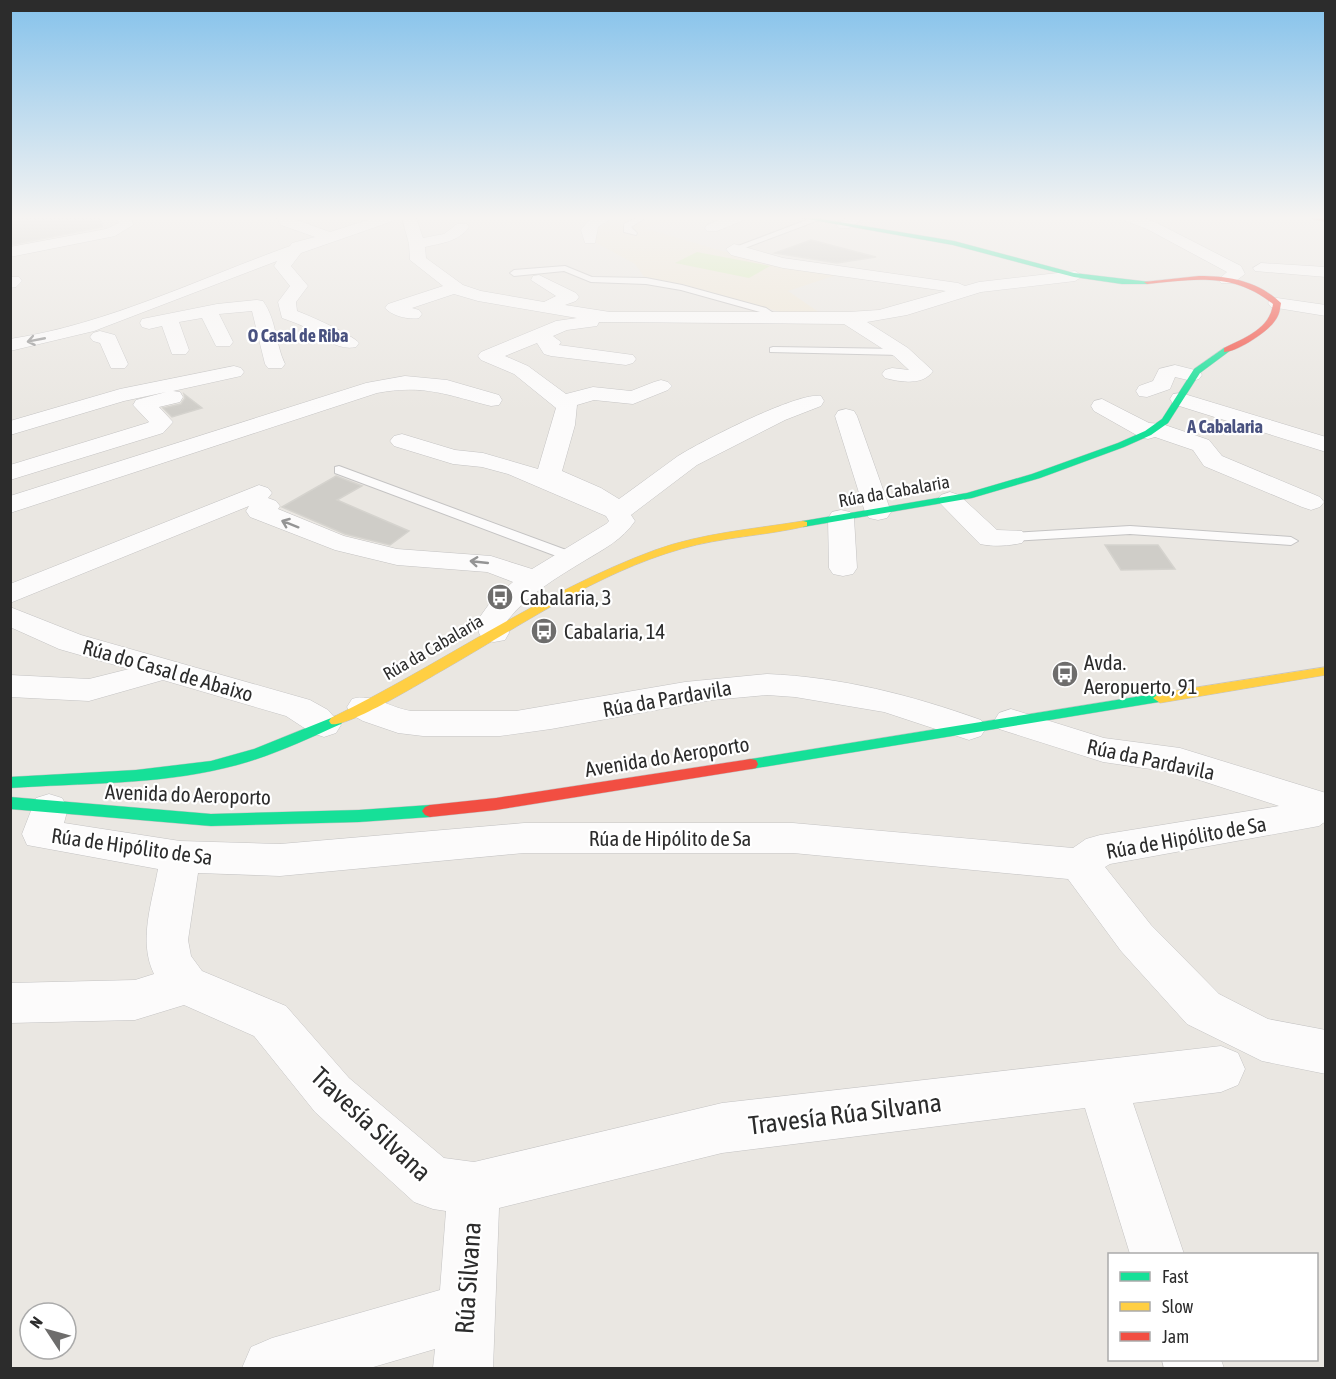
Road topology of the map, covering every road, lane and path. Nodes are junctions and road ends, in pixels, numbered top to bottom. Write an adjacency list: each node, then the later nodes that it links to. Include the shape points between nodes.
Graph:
1 (209, 282): 21 (street)
2 (296, 282): 25 (street, via 299,286 287,302 288,314)
3 (448, 282): 10 (street)
4 (543, 282): 13 (street, via 570,297)
5 (651, 282): 17 (lane, via 763,310)
6 (913, 282): 11 (street)
7 (1109, 282): 9 (street)
8 (1249, 282): 12 (street, via 1260,287)
9 (1074, 283): 11 (street)
10 (455, 288): 13 (street); 16 (street, via 394,308)
11 (972, 289): 19 (street, via 879,316)
12 (1276, 303): 15 (street); 35 (street, Rúa da Cabalaria, via 1277,313 1271,323 1221,352)
13 (540, 308): 18 (street)
14 (208, 311): 20 (street); 24 (street); 32 (street, via 259,306 268,333 267,349)
15 (1326, 311)
16 (413, 314)
17 (773, 316): 18 (street); 19 (street)
18 (610, 318): 22 (street, via 563,325)
19 (848, 318): 29 (street)
20 (169, 319): 23 (street); 27 (street)
21 (75, 332): 23 (street); 26 (street, one-way to 26)
22 (538, 336): 30 (street, via 549,340 551,350); 42 (street, via 488,356 521,370)
23 (100, 337): 31 (street, via 108,339)
24 (223, 342)
25 (349, 343)
26 (10, 345)
27 (179, 350)
28 (773, 350): 29 (lane)
29 (901, 352): 34 (street, via 922,368 922,373)
30 (626, 359)
31 (118, 364)
32 (275, 364)
33 (234, 372): 45 (street, via 120,395)
34 (892, 374)
35 (1192, 375): 37 (street, via 1171,371 1166,373 1164,385); 39 (street, Rúa da Cabalaria)
36 (661, 386): 42 (street, via 633,398 593,393)
37 (1147, 391)
38 (172, 397): 50 (street, via 144,405 162,422 155,428)
39 (1181, 399): 46 (street, Rúa da Cabalaria, via 1168,420); 48 (street)
40 (491, 400): 53 (street, via 433,382 386,384)
41 (813, 401): 54 (street, via 689,460)
42 (563, 402): 54 (street, via 567,406 566,417 550,471 554,477 608,502)
43 (1102, 406): 46 (street)
44 (846, 416): 55 (street)
45 (10, 428)
46 (1151, 431): 51 (street, Rúa da Cabalaria, via 1046,474); 52 (street, via 1201,446 1213,461)
47 (402, 441): 54 (street, via 453,457 516,469)
48 (1326, 445)
49 (339, 470): 59 (lane)
50 (10, 473)
51 (951, 500): 55 (street, Rúa da Cabalaria); 57 (street, via 990,538)
52 (1311, 502)
53 (10, 505)
54 (618, 512): 59 (street, via 622,521 615,530)
55 (878, 512): 56 (street, Rúa da Cabalaria)
56 (841, 518): 60 (street); 64 (street, Rúa da Cabalaria, via 666,550 590,580)
57 (1012, 537): 58 (lane, via 1130,530)
58 (1292, 541)
59 (572, 557): 61 (street)
60 (843, 568)
61 (535, 580): 62 (street, one-way to 62, via 491,564 408,558 335,542 259,512 263,499); 64 (street, via 496,614 492,621)
62 (10, 594)
63 (10, 616): 65 (street, Rúa do Casal de Abaixo, via 70,642)
64 (494, 633): 68 (street, Rúa da Cabalaria)
65 (160, 669): 67 (street, via 89,690); 70 (street, Rúa do Casal de Abaixo, via 298,708)
66 (1326, 671): 69 (street, Avenida do Aeroporto)
67 (10, 686)
68 (364, 707): 70 (street, Rúa da Cabalaria); 71 (street, Rúa da Pardavila, via 375,715 421,725 521,723 740,685 787,686 904,706)
69 (1011, 721): 71 (street, Avenida do Aeroporto); 74 (street, Rúa da Pardavila, via 1103,750 1180,761)
70 (324, 725): 72 (street, Rúa da Cabalaria, via 242,758 200,769)
71 (969, 728): 75 (street, Avenida do Aeroporto, via 496,804 426,811 211,820)
72 (10, 783)
73 (10, 803): 75 (street, Avenida do Aeroporto)
74 (1320, 806): 77 (street, Rúa de Hipólito de Sa, via 1306,816 1100,850)
75 (49, 808): 76 (street, Rúa de Hipólito de Sa, via 41,834)
76 (180, 857): 77 (street, Rúa de Hipólito de Sa, via 280,860 524,838 793,838); 78 (street, via 167,940 170,962)
77 (1079, 864): 80 (street, via 1136,938 1203,1009 1262,1039)
78 (186, 985): 79 (street, via 135,1000); 83 (street, Travesía Silvana, via 270,1022 332,1095 433,1183)
79 (10, 1003)
80 (1326, 1052)
81 (1221, 1069): 82 (street, Travesía Rúa Silvana)
82 (1102, 1084): 83 (street, Travesía Rúa Silvana, via 722,1128); 84 (street)
83 (474, 1188): 85 (street, Rúa Silvana)
84 (1157, 1253)
85 (466, 1311): 86 (street); 87 (street, Rúa Silvana)
86 (272, 1368)
87 (463, 1368)

